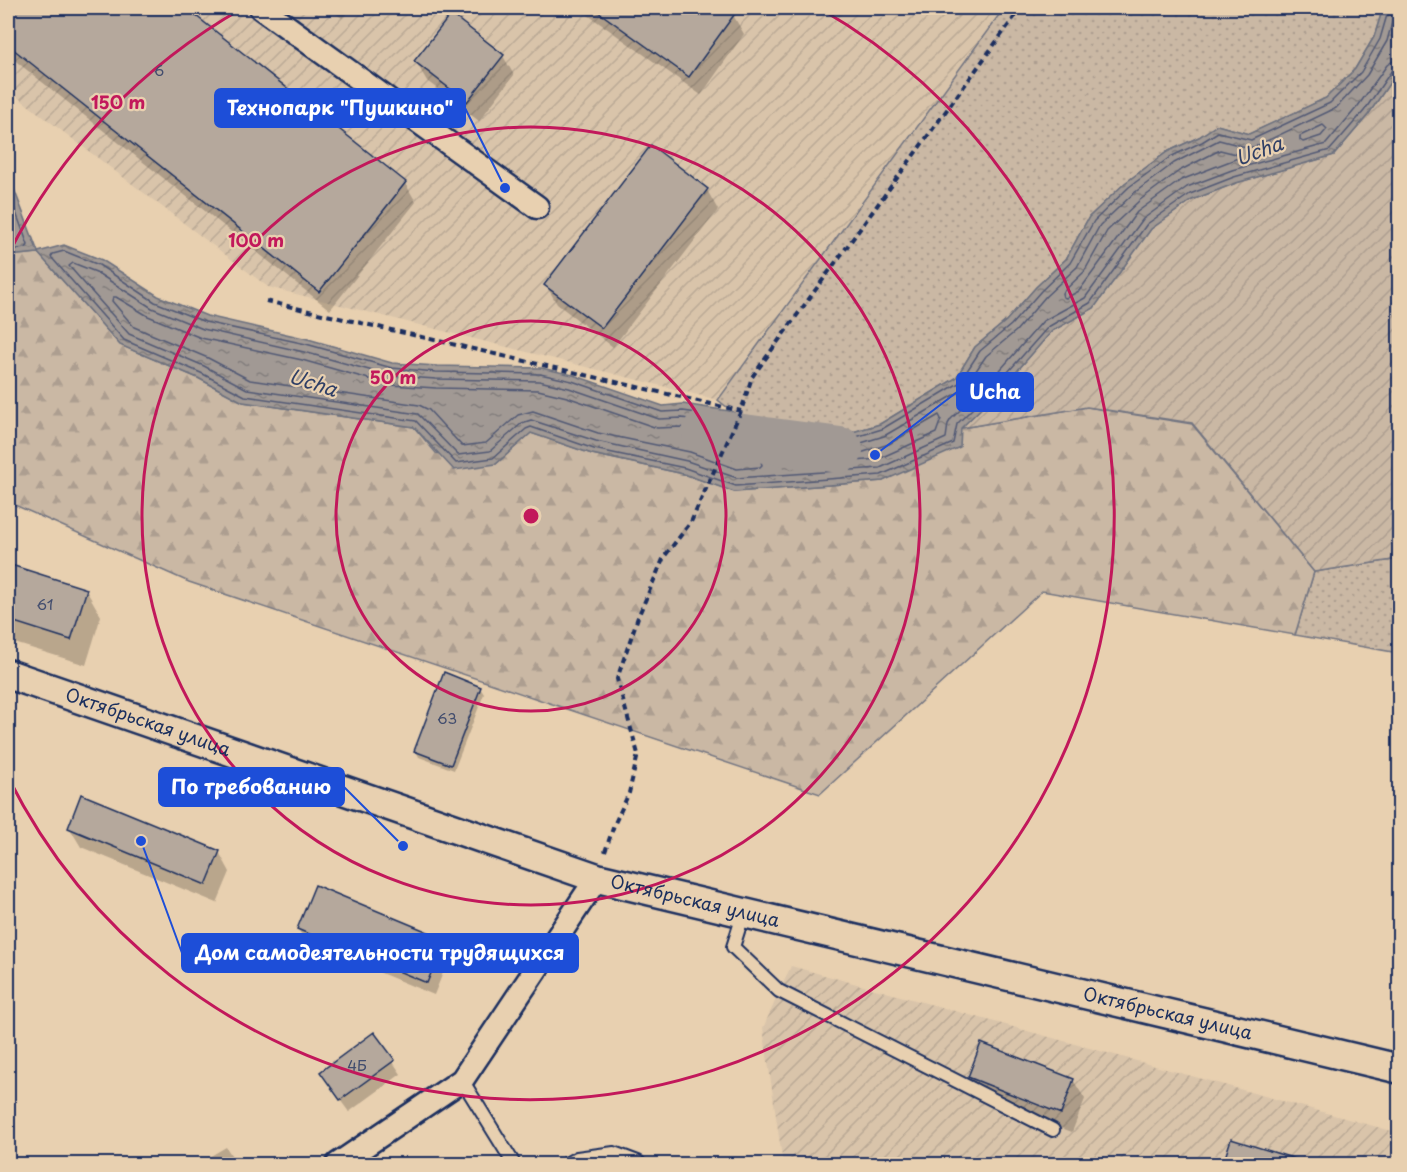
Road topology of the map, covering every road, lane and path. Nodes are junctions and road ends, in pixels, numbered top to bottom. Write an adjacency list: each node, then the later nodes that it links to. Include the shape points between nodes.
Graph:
1 (261, 8): 3 (street)
2 (1021, 8): 5 (path, via 752,377)
3 (537, 207)
4 (266, 301): 5 (path)
5 (741, 411): 7 (path, via 691,522 664,557 617,679 638,754 629,793)
6 (8, 674): 7 (street, Октябрьская улица)
7 (597, 878): 8 (street, Октябрьская улица); 10 (street)
8 (744, 912): 9 (street, Октябрьская улица); 11 (lane, via 733,947 779,991)
9 (1400, 1069)
10 (462, 1080): 12 (street); 13 (lane)
11 (1053, 1130)
12 (338, 1164)
13 (514, 1164)
14 (566, 1164): 15 (lane, via 577,1158 614,1153)
15 (640, 1164)

